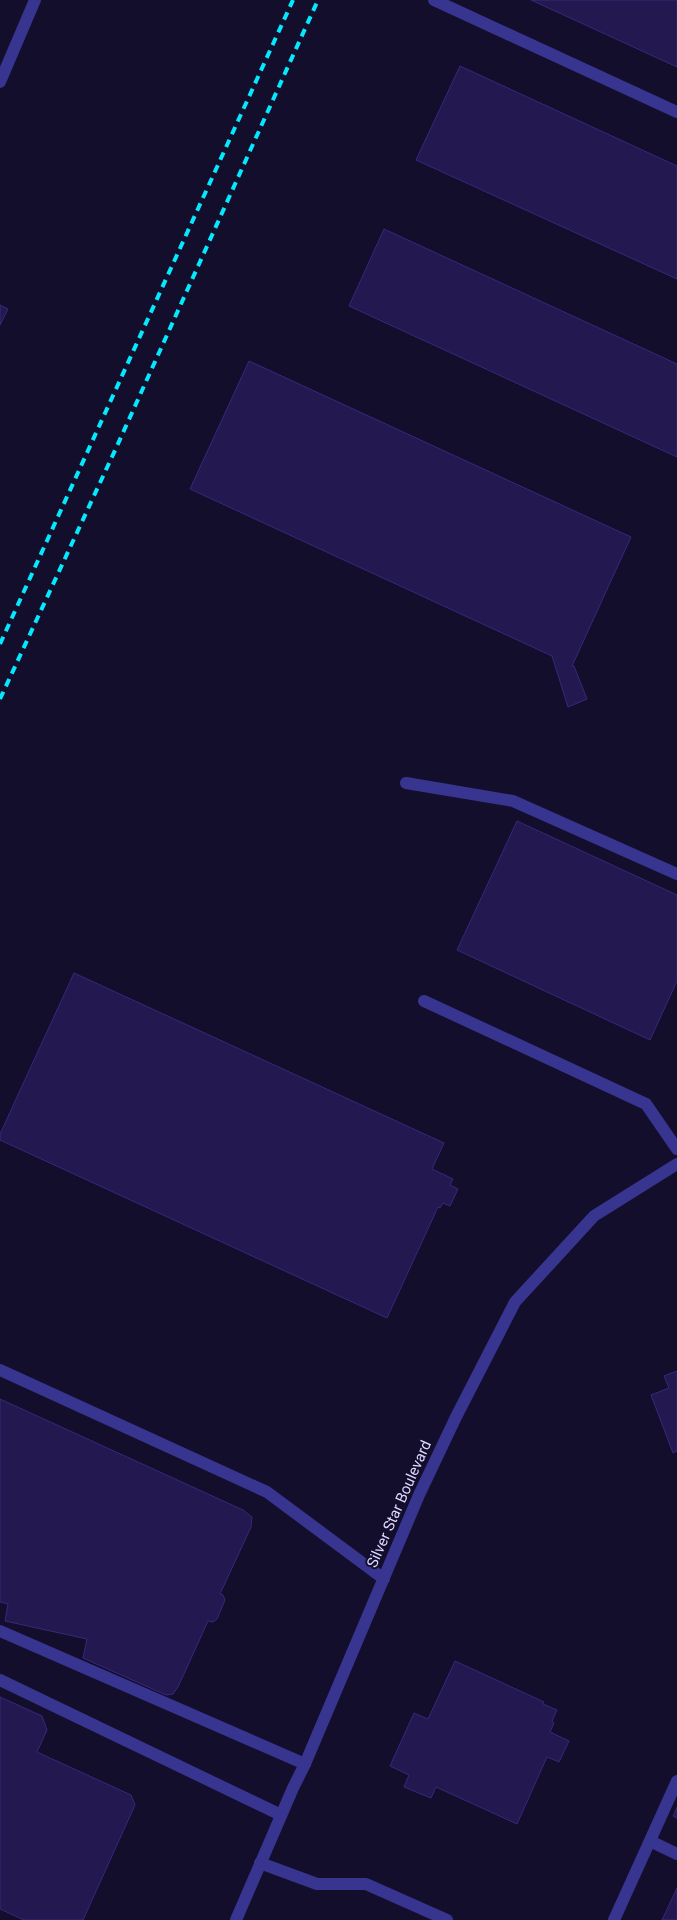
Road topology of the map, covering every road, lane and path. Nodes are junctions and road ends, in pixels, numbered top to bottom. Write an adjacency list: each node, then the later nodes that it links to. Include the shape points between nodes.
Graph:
1 (35, 0): 3 (street)
2 (434, 0): 4 (street)
3 (0, 82)
4 (677, 112)
5 (406, 783): 6 (street, via 513,801)
6 (677, 874)
7 (424, 1001): 8 (street, via 646,1104)
8 (677, 1149)
9 (677, 1164): 11 (street, Silver Star Boulevard, via 594,1216 515,1302 419,1495)
10 (0, 1370): 11 (street, via 267,1492)
11 (384, 1579): 14 (street, Silver Star Boulevard)
12 (0, 1631): 14 (street)
13 (0, 1680): 16 (street)
14 (305, 1764): 16 (street, Silver Star Boulevard)
15 (677, 1781): 17 (street)
16 (281, 1815): 19 (street, Silver Star Boulevard)
17 (650, 1841): 18 (street); 22 (street)
18 (677, 1854)
19 (260, 1863): 20 (street, Silver Star Boulevard); 21 (street, via 317,1884 366,1884)
20 (236, 1920)
21 (447, 1920)
22 (614, 1920)

